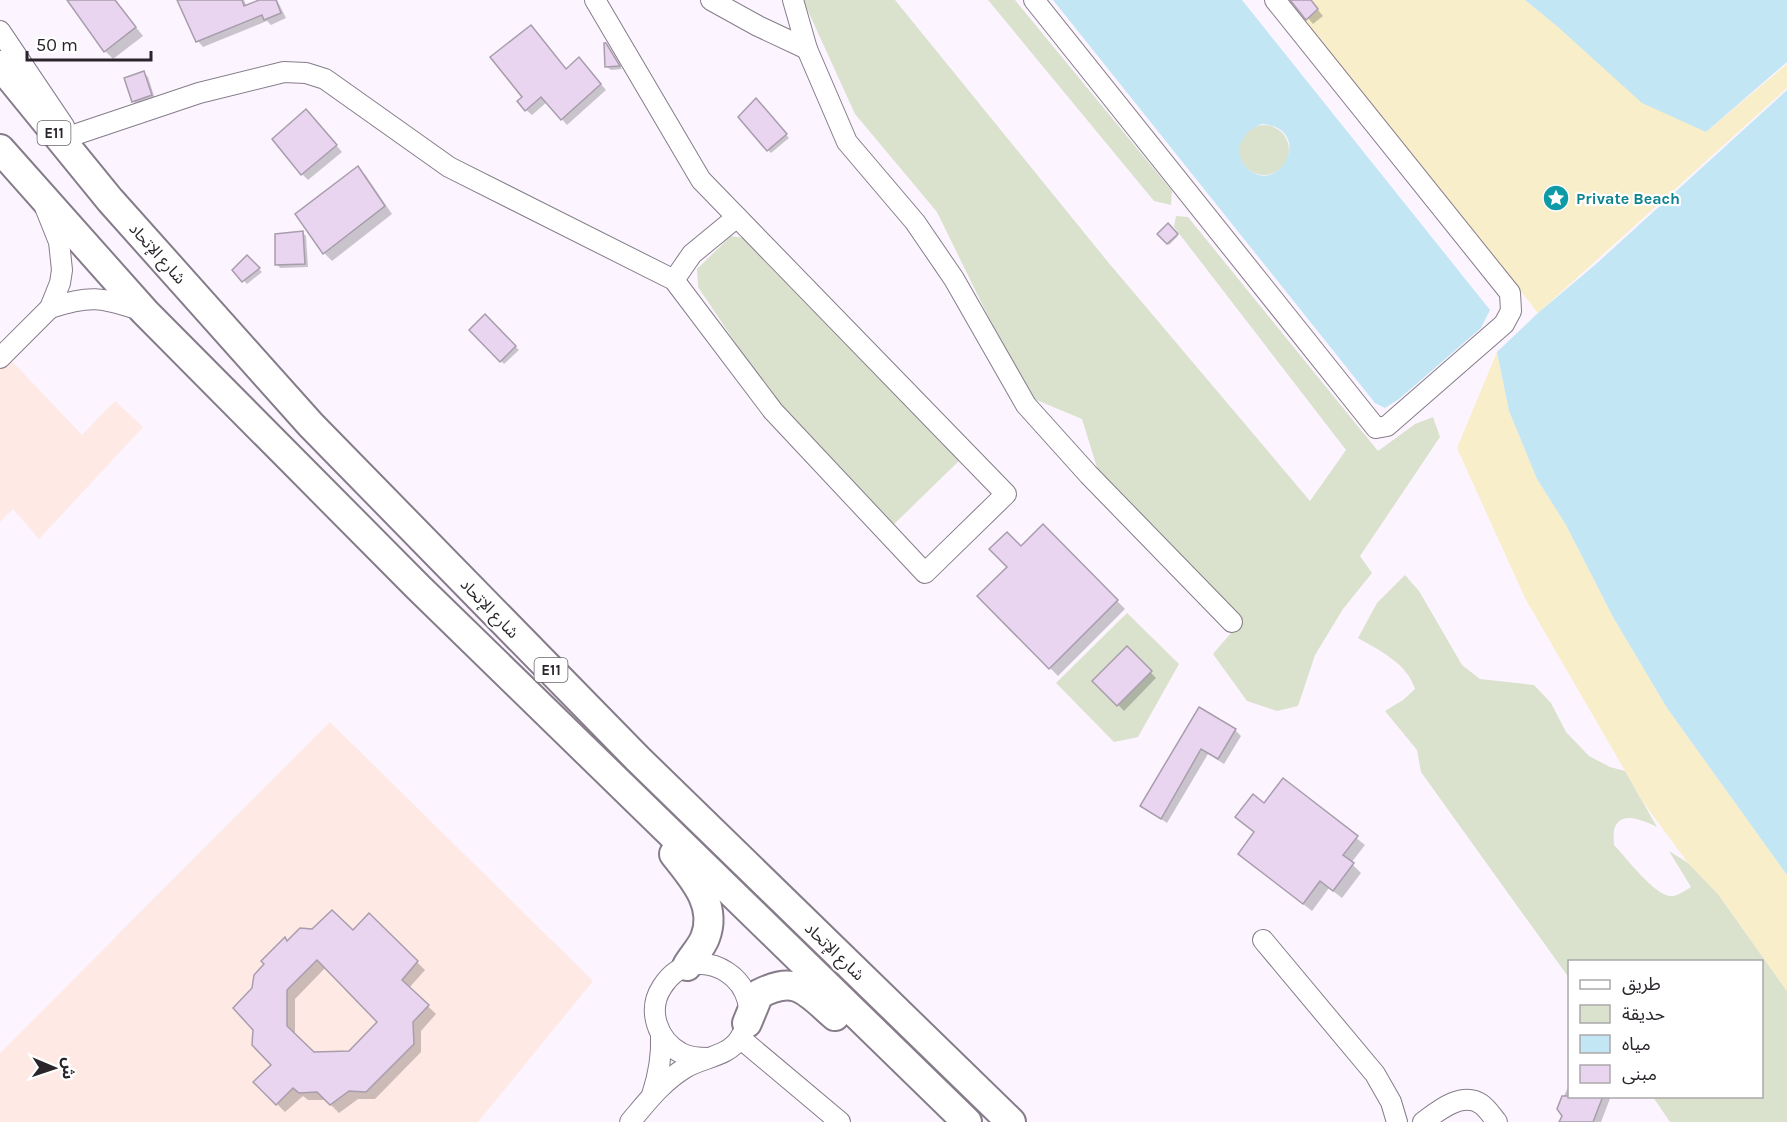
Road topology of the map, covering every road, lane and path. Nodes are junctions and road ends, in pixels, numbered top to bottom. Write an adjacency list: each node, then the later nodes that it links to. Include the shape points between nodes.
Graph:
1 (595, 0): 13 (street, via 701,180)
2 (711, 0): 7 (street)
3 (793, 0): 7 (street)
4 (1034, 0): 5 (street, via 1376,428 1387,426 1503,324 1511,311 1510,293)
5 (1275, 0)
6 (0, 31): 9 (street)
7 (807, 49): 18 (street, via 847,141 915,222 954,279 1026,405)
8 (0, 64): 12 (highway, شارع الإتحاد / E11)
9 (71, 136): 12 (street); 14 (street, via 199,93 284,72 306,73 325,79 449,167)
10 (0, 149): 11 (highway, شارع الإتحاد / E11)
11 (39, 191): 15 (street, via 62,256 60,283); 16 (highway, شارع الإتحاد / E11)
12 (110, 200): 29 (highway, شارع الإتحاد / E11, via 311,425 638,759)
13 (737, 217): 14 (street, via 692,254); 14 (street, via 1006,494 999,502 925,573 773,411)
14 (674, 280)
15 (50, 308): 16 (street, via 95,298); 17 (street)
16 (145, 312): 19 (highway, شارع الإتحاد / E11)
17 (0, 358)
18 (1232, 622)
19 (620, 783): 21 (highway, via 706,900 709,919 705,939); 28 (highway, شارع الإتحاد / E11)
20 (1263, 940): 30 (street, via 1376,1074)
21 (687, 966): 22 (street, via 710,964 737,979 749,1008); 23 (street, via 667,979 658,993 655,1021)
22 (744, 1031): 24 (street, via 731,1048); 27 (street); 28 (highway, via 759,994 776,985 793,985 808,993)
23 (661, 1034): 24 (street, via 682,1054); 25 (street, via 662,1055)
24 (708, 1058): 25 (street, via 687,1067)
25 (652, 1095): 26 (street)
26 (630, 1122)
27 (840, 1122)
28 (966, 1122)
29 (1011, 1122)
30 (1397, 1122)
31 (1423, 1122): 32 (street, via 1453,1103 1472,1100 1482,1104)
32 (1497, 1122)

